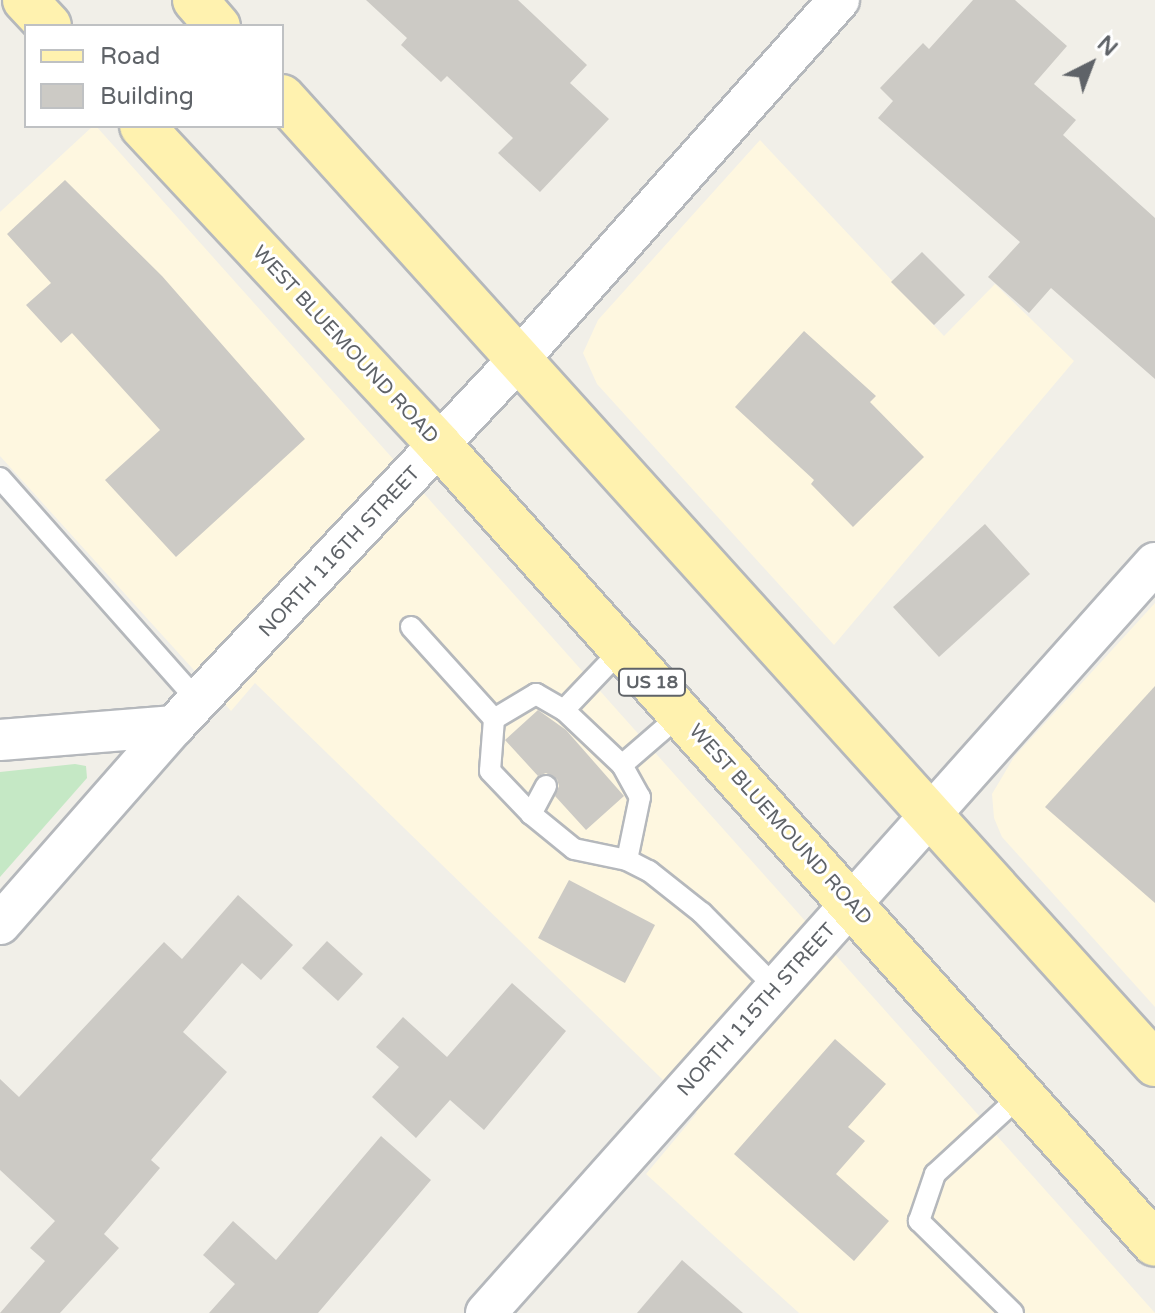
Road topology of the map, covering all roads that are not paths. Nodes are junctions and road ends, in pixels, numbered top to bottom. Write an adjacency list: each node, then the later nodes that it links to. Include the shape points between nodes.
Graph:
1 (25, 0): 4 (main road)
2 (195, 0): 5 (main road)
3 (839, 0): 8 (street, NORTH 116TH STREET)
4 (47, 24)
5 (216, 24)
6 (284, 99): 8 (main road)
7 (144, 128): 9 (main road, WEST BLUEMOUND ROAD / US 18)
8 (519, 359): 9 (street, NORTH 116TH STREET); 22 (main road)
9 (440, 446): 13 (main road, WEST BLUEMOUND ROAD / US 18); 15 (street, NORTH 116TH STREET)
10 (0, 478): 15 (lane)
11 (1155, 563): 22 (street, NORTH 115TH STREET)
12 (411, 627): 17 (lane)
13 (622, 649): 14 (lane); 16 (main road, WEST BLUEMOUND ROAD / US 18)
14 (564, 710): 17 (lane, via 536,694); 19 (lane, via 578,732)
15 (186, 714): 18 (street); 25 (street, NORTH 116TH STREET)
16 (681, 714): 19 (lane); 24 (main road, WEST BLUEMOUND ROAD / US 18)
17 (494, 719): 21 (lane, via 490,771)
18 (0, 740)
19 (622, 765): 23 (lane, via 640,797)
20 (546, 786): 21 (lane)
21 (531, 814): 23 (lane, via 574,849)
22 (931, 817): 24 (street, NORTH 115TH STREET); 27 (main road)
23 (627, 860): 26 (lane, via 702,913)
24 (851, 904): 26 (street, NORTH 115TH STREET); 28 (main road, WEST BLUEMOUND ROAD / US 18)
25 (0, 924)
26 (776, 988): 30 (street, NORTH 115TH STREET)
27 (1155, 1064)
28 (1021, 1095): 29 (main road, WEST BLUEMOUND ROAD / US 18); 31 (lane, via 935,1174 919,1221)
29 (1155, 1244)
30 (486, 1313)
31 (1013, 1313)

